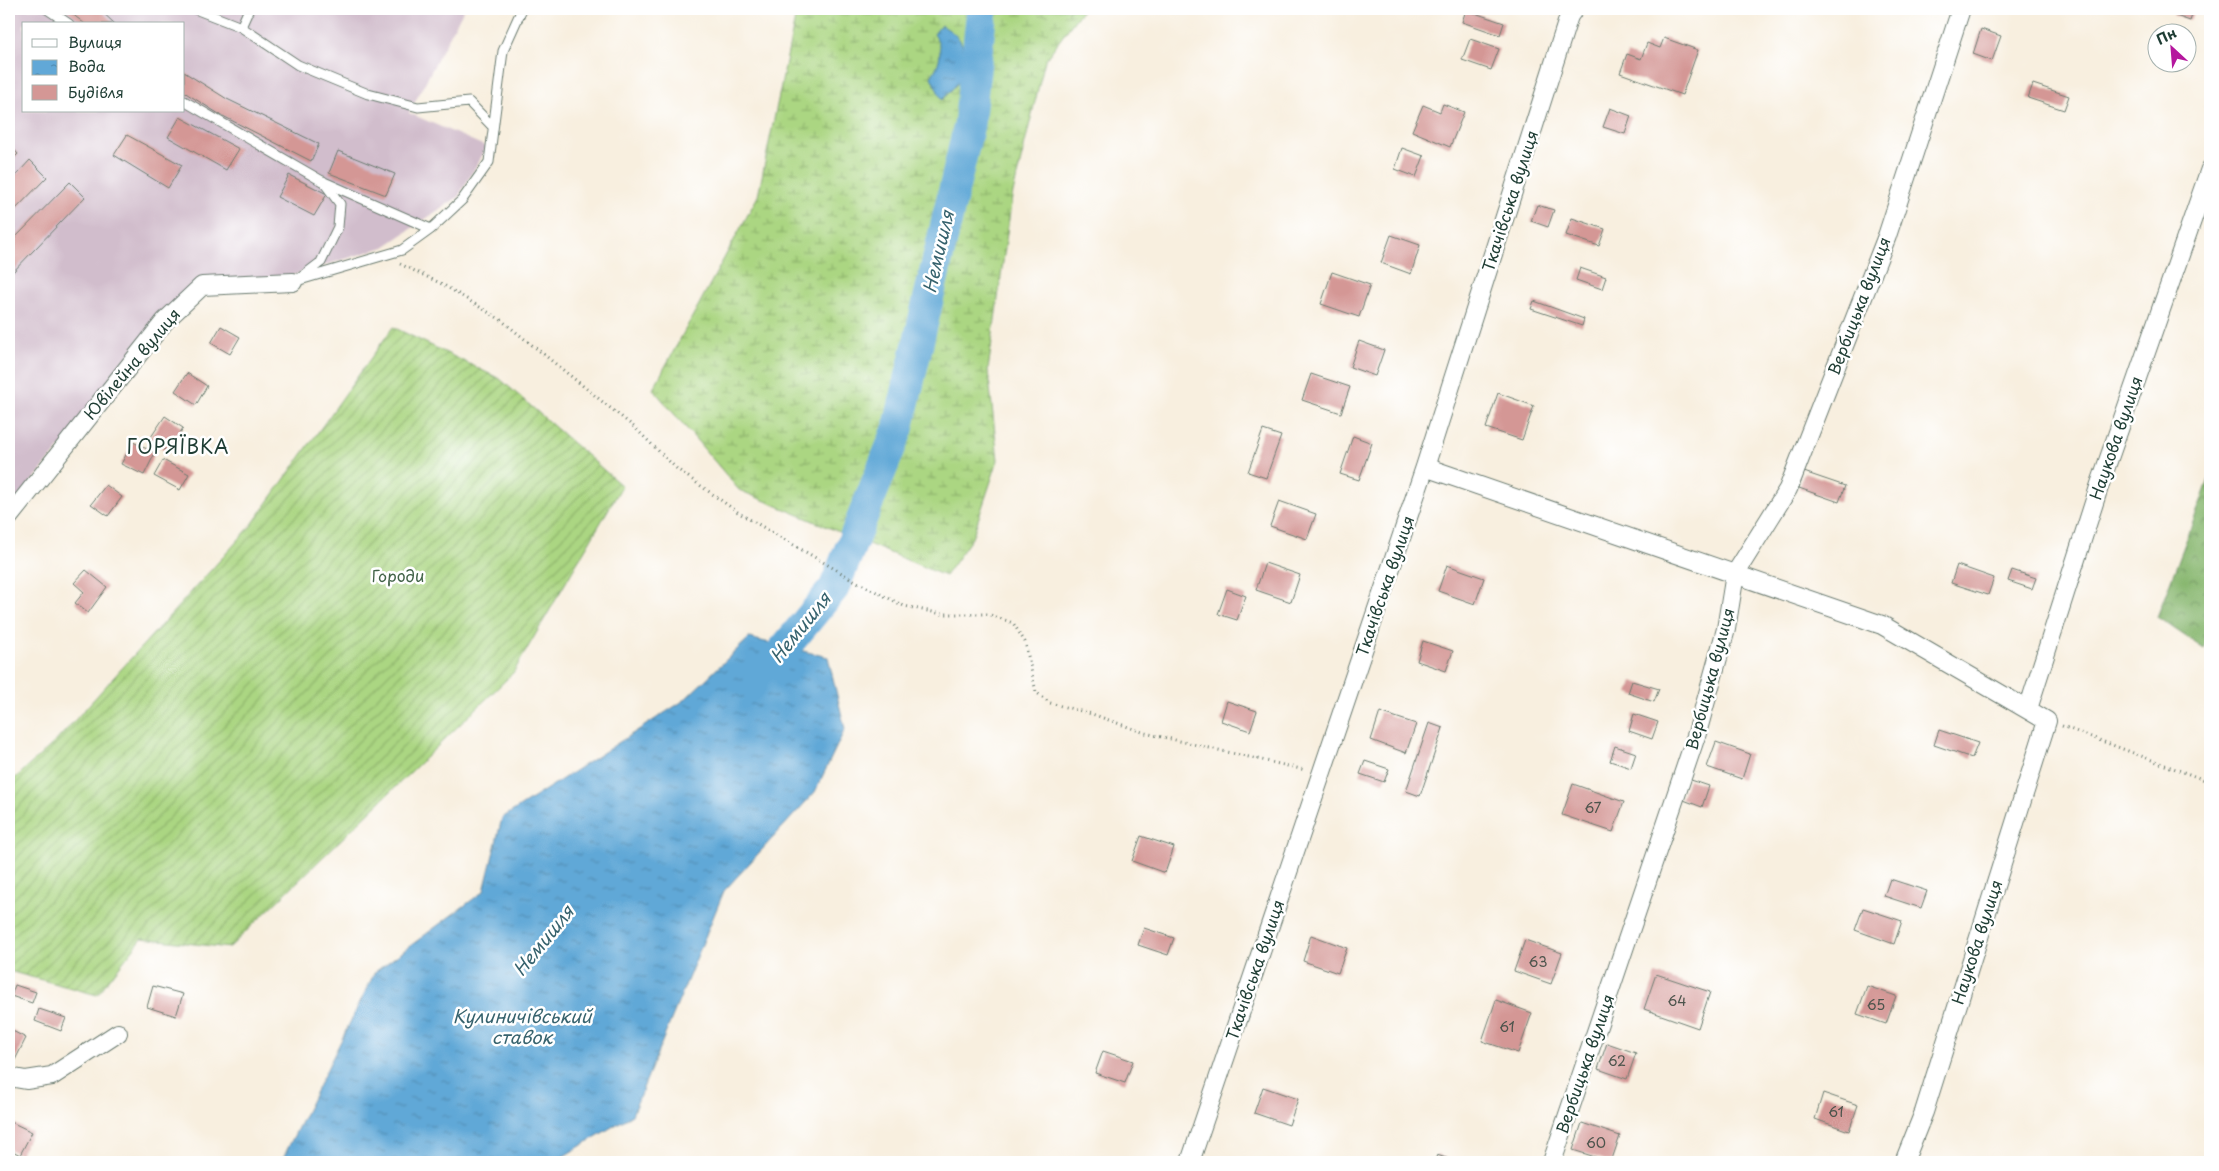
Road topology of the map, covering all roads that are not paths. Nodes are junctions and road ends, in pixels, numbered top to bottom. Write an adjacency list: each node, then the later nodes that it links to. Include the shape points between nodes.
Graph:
1 (47, 9): 7 (lane)
2 (198, 9): 8 (lane)
3 (249, 9): 8 (lane)
4 (522, 9): 10 (lane, via 503,51)
5 (1574, 9): 15 (street, Ткачівська вулиця, via 1569,16)
6 (1961, 9): 17 (street, Вербицька вулиця, via 1887,236 1788,489)
7 (66, 22)
8 (241, 27): 10 (lane, via 298,65 368,94 418,107 469,102)
9 (185, 102): 12 (lane)
10 (493, 127): 13 (lane, via 489,162 462,200)
11 (2210, 169): 18 (street, Наукова вулиця, via 2100,484)
12 (322, 181): 13 (lane); 14 (lane, via 340,204 338,227 321,262)
13 (431, 229): 14 (lane, via 402,250)
14 (293, 282): 16 (street, Ювілейна вулиця, via 202,286 165,321)
15 (1425, 467): 17 (street); 21 (street, Ткачівська вулиця)
16 (9, 517)
17 (1735, 574): 18 (street, via 1882,625); 22 (street, Вербицька вулиця, via 1726,629 1697,733)
18 (2028, 710): 23 (street, Наукова вулиця, via 2047,720 1924,1112)
19 (118, 1033): 20 (street, via 52,1076 26,1080)
20 (9, 1077)
21 (1190, 1162)
22 (1552, 1162)
23 (1904, 1162)

